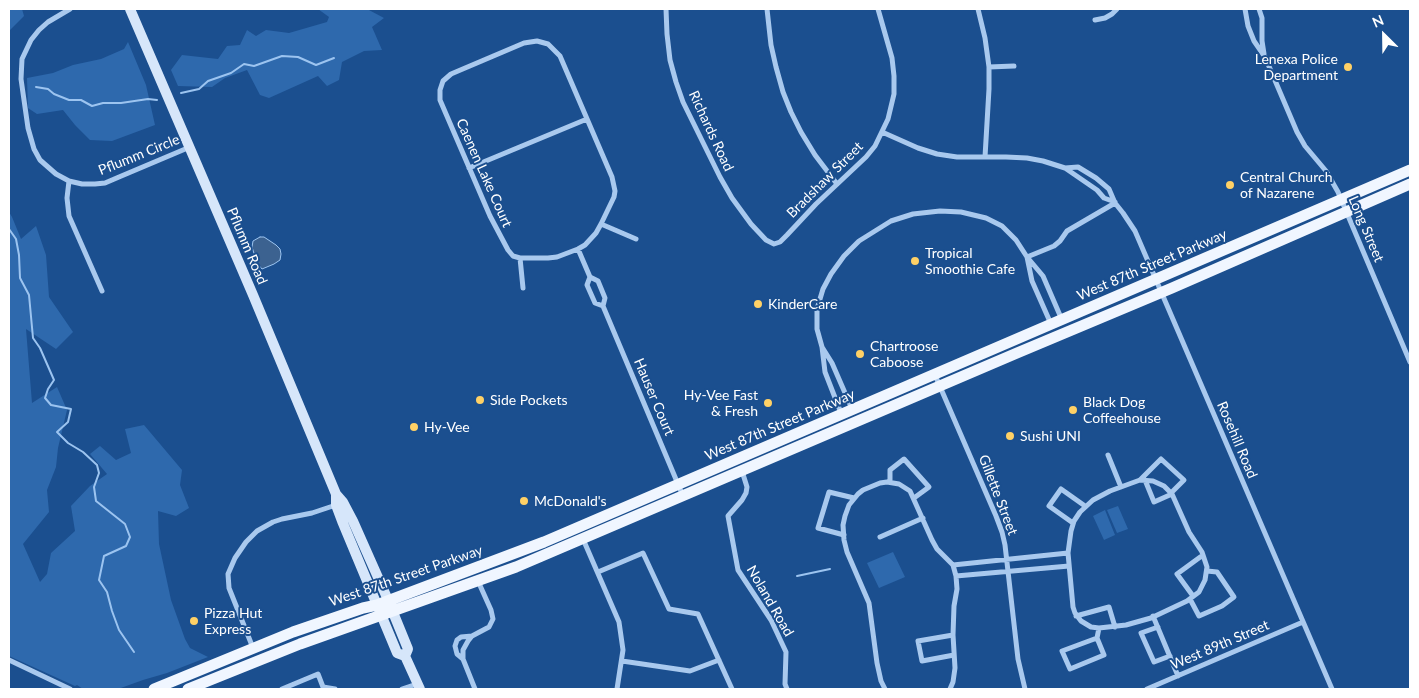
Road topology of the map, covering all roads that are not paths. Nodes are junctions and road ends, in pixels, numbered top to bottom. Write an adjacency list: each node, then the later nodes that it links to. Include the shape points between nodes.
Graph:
1 (70, 9): 21 (street, Pflumm Circle, via 39,30 26,50 21,69 28,128 34,149 48,168)
2 (130, 9): 16 (main road, Pflumm Road)
3 (666, 9): 29 (street, Richards Road, via 670,60 683,102 732,198 761,235)
4 (767, 9): 22 (street, via 771,45 783,92 801,132)
5 (878, 9): 15 (street, Bradshaw Street, via 894,76 891,110)
6 (978, 9): 13 (street)
7 (1117, 9): 10 (street)
8 (1245, 9): 11 (street, Long Street, via 1254,41)
9 (1259, 9): 11 (street, Long Street)
10 (1096, 20)
11 (1265, 57): 24 (street, Long Street, via 1297,132 1326,171)
12 (1014, 66): 13 (street)
13 (989, 67): 17 (street)
14 (587, 119): 18 (street); 18 (street, Caenen Lake Court, via 560,56 548,44 537,41 524,43 450,74 443,81 440,100); 27 (street, via 615,191)
15 (882, 132): 17 (street, Rosehill Road, via 937,154); 22 (street, Bradshaw Street, via 866,157)
16 (190, 147): 21 (street, Pflumm Circle, via 105,183); 58 (main road, Pflumm Road)
17 (984, 158): 19 (street, Rosehill Road, via 1027,158)
18 (469, 168): 32 (street, Caenen Lake Court, via 508,250)
19 (1065, 168): 25 (street, Rosehill Road, via 1104,198); 25 (street, Rosehill Road, via 1078,167 1096,178 1109,189)
20 (1410, 170): 24 (main road, West 87th Street Parkway)
21 (69, 181): 36 (street, via 69,216)
22 (837, 184): 29 (street, Bradshaw Street, via 780,242)
23 (1410, 184): 26 (main road, West 87th Street Parkway)
24 (1341, 200): 26 (street, Long Street); 34 (main road, West 87th Street Parkway)
25 (1115, 202): 31 (street, via 1067,231 1054,246); 34 (street, Rosehill Road, via 1135,232)
26 (1346, 212): 37 (main road, West 87th Street Parkway); 43 (street, Long Street)
27 (601, 224): 28 (street); 30 (street)
28 (636, 239)
29 (774, 244)
30 (578, 249): 32 (street, via 557,257); 33 (street, Hauser Court)
31 (1027, 257): 39 (street, via 1043,276); 40 (street, via 1032,281); 41 (street, via 1002,226 986,218 940,211 913,214 891,222 859,241 831,274 817,309 817,329)
32 (520, 258): 35 (street)
33 (590, 277): 38 (street, Hauser Court, via 598,281 605,298); 38 (street, Hauser Court, via 587,285 595,303)
34 (1156, 280): 37 (street, Rosehill Road); 39 (main road, West 87th Street Parkway)
35 (523, 288)
36 (102, 290)
37 (1161, 292): 42 (main road, West 87th Street Parkway); 80 (street, Rosehill Road)
38 (603, 306): 52 (street, Hauser Court)
39 (1062, 320): 40 (main road, West 87th Street Parkway); 42 (main road, via 1050,333 1028,343)
40 (1051, 324): 44 (main road, West 87th Street Parkway)
41 (822, 347): 45 (street); 46 (street, via 825,372)
42 (1017, 353): 44 (main road, West 87th Street Parkway)
43 (1410, 362)
44 (938, 381): 45 (main road, West 87th Street Parkway); 47 (main road, West 87th Street Parkway); 67 (street, Gillette Street, via 996,516)
45 (852, 410): 46 (main road, West 87th Street Parkway); 47 (main road, via 842,422 791,444)
46 (841, 415): 52 (main road, West 87th Street Parkway)
47 (788, 451): 49 (main road, West 87th Street Parkway)
48 (1108, 456): 53 (street)
49 (742, 471): 55 (main road, West 87th Street Parkway); 106 (street, Noland Road, via 746,493 728,516 738,570 771,620 786,652)
50 (1142, 480): 53 (street); 54 (street, via 1159,483); 54 (street, via 1154,502); 54 (street, via 1161,459 1184,480)
51 (890, 482): 56 (street, via 863,490); 57 (street, via 906,488); 57 (street, via 890,470 904,459 929,487)
52 (678, 484): 55 (street, Hauser Court); 76 (main road, West 87th Street Parkway)
53 (1121, 487): 59 (street)
54 (1171, 494): 66 (street)
55 (683, 496): 64 (main road, West 87th Street Parkway)
56 (854, 498): 62 (street, via 845,516); 62 (street, via 829,492 818,528)
57 (914, 498): 60 (street)
58 (338, 501): 76 (main road, via 353,520); 77 (main road); 87 (street, via 312,513 273,522 246,542 235,558 228,574 229,588)
59 (1085, 506): 61 (street); 61 (street, via 1061,489 1049,506)
60 (923, 518): 63 (street); 68 (street, via 937,549)
61 (1074, 523): 65 (street)
62 (844, 535): 107 (street, via 847,552 869,603 877,663)
63 (880, 537)
64 (584, 539): 72 (street); 74 (main road, West 87th Street Parkway)
65 (1068, 553): 67 (street); 69 (street)
66 (1203, 555): 71 (street); 75 (street, via 1177,574)
67 (1007, 560): 68 (street); 70 (street, Gillette Street)
68 (952, 565): 73 (street)
69 (1069, 566): 70 (street); 78 (street, via 1071,600)
70 (1008, 571): 73 (street); 109 (street, Gillette Street, via 1018,660)
71 (1207, 571): 75 (street, via 1199,592); 75 (street, via 1217,572 1234,597 1199,616)
72 (598, 572): 93 (street, via 643,553 669,610 698,614); 94 (street, via 619,622)
73 (956, 576): 84 (street)
74 (478, 580): 76 (main road, West 87th Street Parkway); 85 (street, via 493,620 489,627)
75 (1191, 598): 79 (street)
76 (391, 606): 77 (main road, West 87th Street Parkway); 89 (main road, via 408,649)
77 (379, 610): 87 (main road, West 87th Street Parkway, via 320,622); 89 (main road, via 397,652); 99 (main road, West 87th Street Parkway)
78 (1076, 616): 81 (street, via 1109,607); 83 (street, via 1085,625)
79 (1153, 616): 81 (street); 82 (street)
80 (1303, 622): 95 (street, West 89th Street); 111 (street, Rosehill Road)
81 (1115, 627): 83 (street)
82 (1158, 627): 90 (street); 90 (street, via 1141,633 1154,662)
83 (1098, 628): 86 (street)
84 (953, 635): 88 (street); 88 (street, via 918,641 922,661)
85 (472, 636): 91 (street, via 463,650); 91 (street, via 457,640 457,654)
86 (1097, 638): 86 (street, via 1104,655 1070,669 1062,651)
87 (252, 648): 98 (main road, West 87th Street Parkway); 99 (main road, via 246,659 193,682)
88 (954, 655): 108 (street)
89 (405, 656): 96 (main road)
90 (1170, 656): 95 (street)
91 (463, 659): 103 (street)
92 (9, 660): 97 (street)
93 (719, 660): 94 (street, via 690,671); 105 (street)
94 (622, 661): 104 (street)
95 (1178, 676): 110 (street, West 89th Street)
96 (419, 687): 102 (street)
97 (70, 689)
98 (154, 689)
99 (188, 689)
100 (282, 689): 101 (street, via 318,674 323,687)
101 (335, 689)
102 (402, 689)
103 (475, 689)
104 (617, 689)
105 (732, 689)
106 (787, 689)
107 (885, 689)
108 (950, 689)
109 (1025, 689)
110 (1147, 689)
111 (1332, 689)

